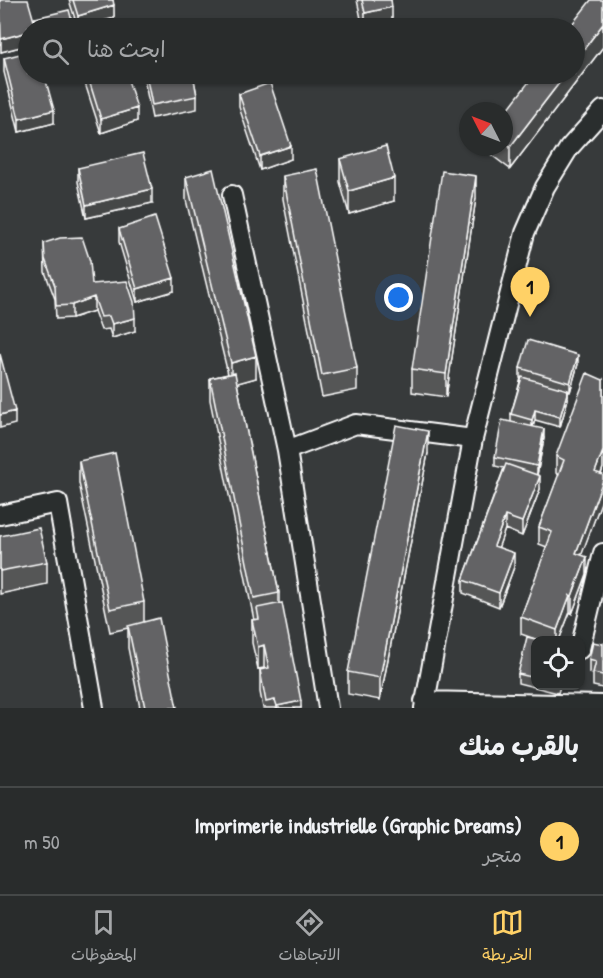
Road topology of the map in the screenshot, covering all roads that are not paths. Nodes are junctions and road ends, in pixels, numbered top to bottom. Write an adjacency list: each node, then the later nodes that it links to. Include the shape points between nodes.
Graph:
1 (603, 110): 3 (street, via 569,148 545,187 525,233)
2 (232, 195): 4 (street)
3 (473, 439): 4 (street, via 356,424); 9 (street)
4 (287, 450): 12 (street)
5 (0, 515): 11 (street, via 58,503)
6 (603, 553): 7 (street)
7 (583, 636)
8 (569, 699): 9 (street); 10 (street)
9 (424, 704)
10 (603, 705)
11 (94, 708)
12 (328, 708)

